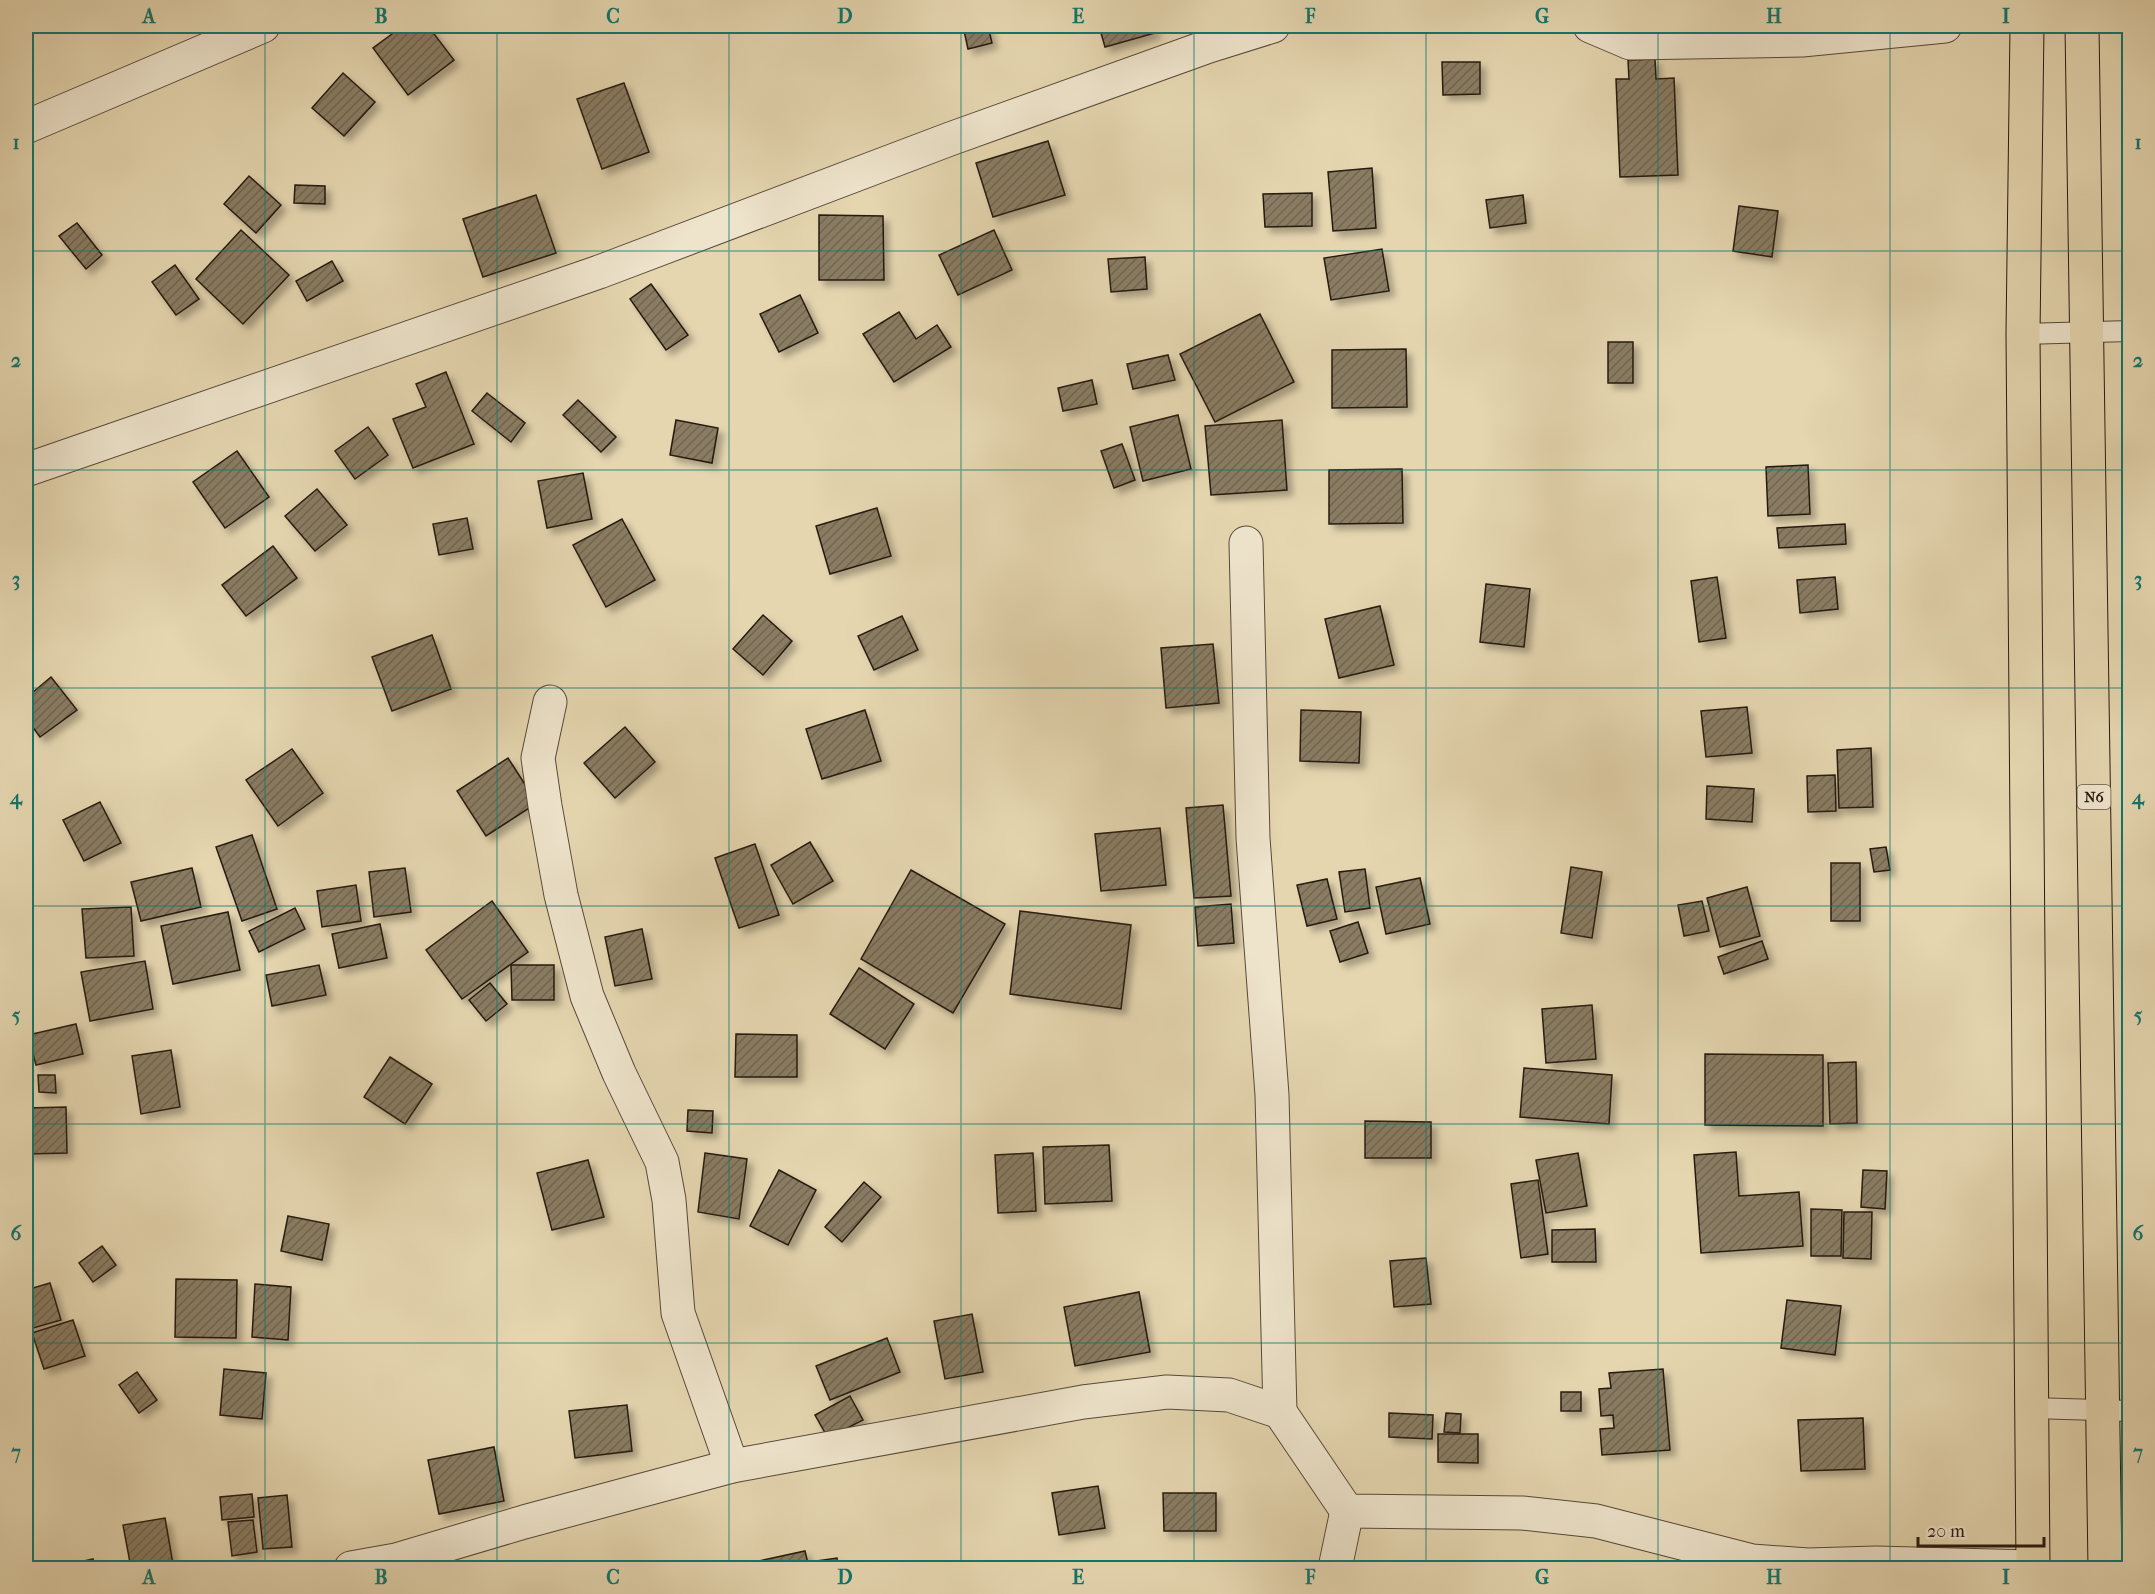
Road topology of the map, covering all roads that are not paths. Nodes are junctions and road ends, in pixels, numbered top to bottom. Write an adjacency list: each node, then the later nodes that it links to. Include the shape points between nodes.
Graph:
1 (263, 26): 7 (street)
2 (1273, 26): 11 (street, via 950,139 599,272)
3 (1590, 26): 4 (street, via 1630,43 1802,40)
4 (1946, 26)
5 (2027, 26): 10 (highway)
6 (2082, 26): 9 (highway, N6)
7 (26, 127)
8 (2130, 331): 9 (lane)
9 (2087, 333): 10 (lane); 15 (highway, N6)
10 (2023, 334): 14 (highway)
11 (26, 470)
12 (1246, 543): 16 (street, via 1253,838 1272,1095)
13 (550, 702): 17 (street, via 538,758 561,895 587,996 662,1162 678,1313)
14 (2031, 1408): 15 (lane); 20 (highway)
15 (2117, 1410): 23 (highway, N6)
16 (1280, 1412): 17 (street, via 1229,1395 1167,1392 1083,1402); 18 (street)
17 (732, 1466): 19 (street, via 524,1522)
18 (1347, 1511): 20 (street, via 1522,1513 1596,1521 1752,1561); 22 (street)
19 (397, 1564): 21 (street)
20 (2033, 1568)
21 (351, 1569)
22 (1335, 1569)
23 (2105, 1569)

